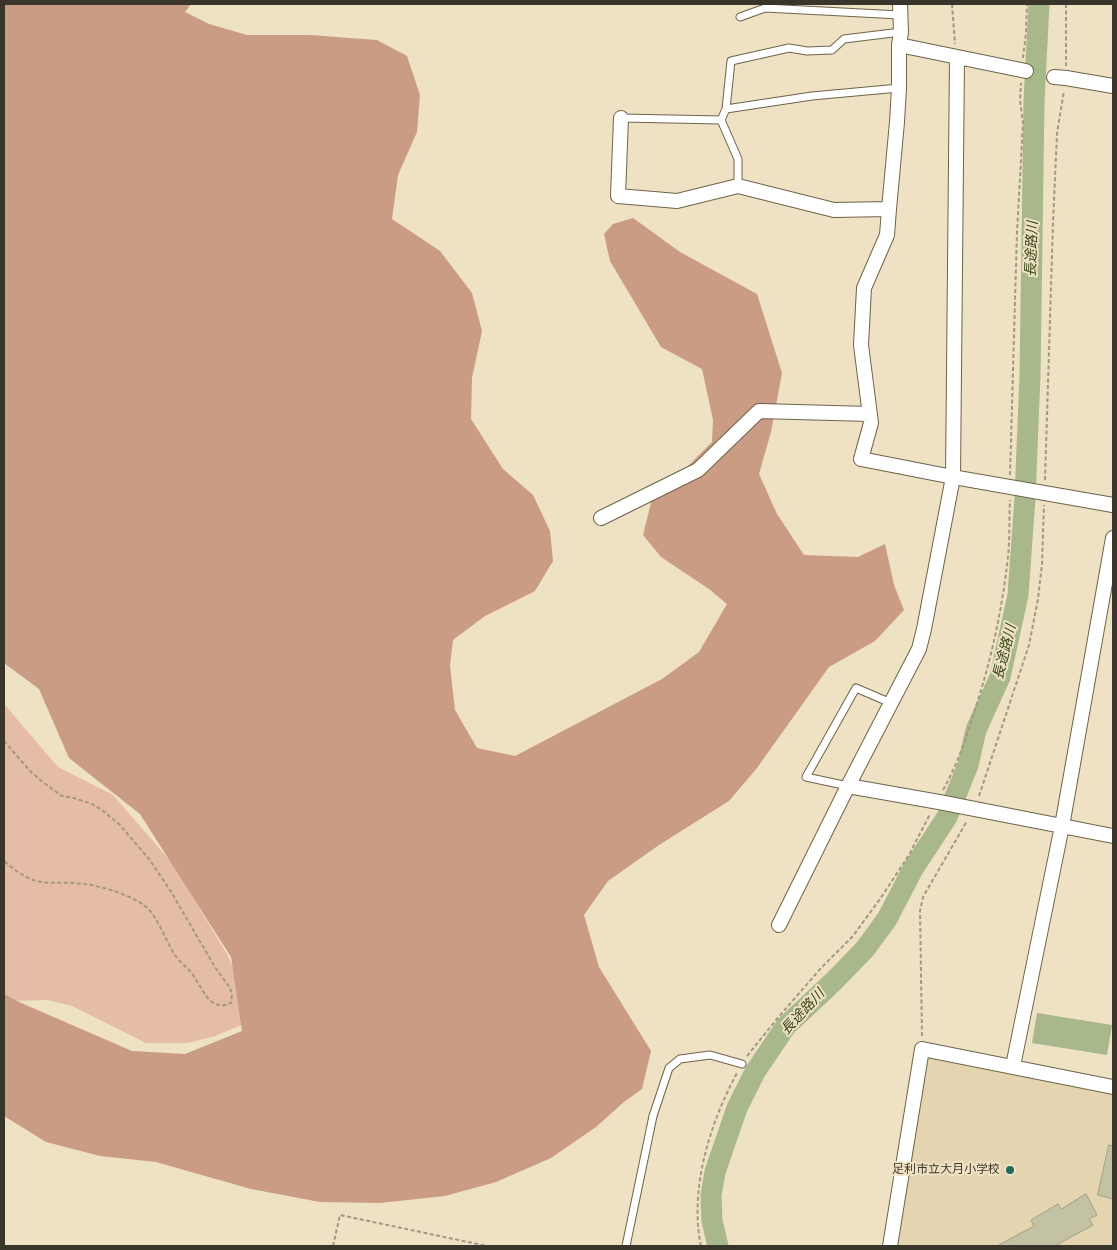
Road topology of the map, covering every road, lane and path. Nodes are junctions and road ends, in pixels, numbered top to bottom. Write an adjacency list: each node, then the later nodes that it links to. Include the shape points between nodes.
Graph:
1 (952, 4): 6 (path)
2 (1066, 4): 8 (path)
3 (900, 9): 4 (lane, via 765,8); 5 (street)
4 (740, 17)
5 (900, 39): 6 (street); 10 (street); 11 (lane, via 844,39 832,50 807,52 789,48 731,61)
6 (957, 57): 7 (street); 17 (street)
7 (1026, 72)
8 (1060, 78): 9 (street); 18 (path)
9 (1113, 86)
10 (899, 88): 11 (lane, via 812,96); 15 (street)
11 (726, 109): 13 (lane)
12 (621, 118): 13 (lane); 14 (street, via 618,196 677,202)
13 (721, 120): 14 (lane, via 738,159)
14 (738, 186): 15 (street, via 834,210)
15 (888, 209): 16 (street, via 887,235 864,288 861,345)
16 (870, 414): 17 (street, via 871,423 861,459); 20 (street, via 759,411 698,470)
17 (953, 477): 18 (street); 22 (street, via 919,649)
18 (1041, 493): 19 (street); 25 (path, via 1042,564 1029,645)
19 (1113, 505)
20 (601, 518)
21 (1113, 538): 26 (street)
22 (891, 703): 24 (street); 24 (lane, via 856,688 806,777)
23 (4, 741): 28 (path, via 31,772 62,796 92,804 119,824 170,890 230,988 231,1002 221,1006 209,999 175,955 154,916 143,904 93,885 37,881 18,873)
24 (848, 786): 25 (street); 29 (street)
25 (972, 808): 26 (street); 30 (path, via 923,897 920,911)
26 (1062, 826): 27 (street); 32 (street)
27 (1113, 836)
28 (4, 861)
29 (779, 925)
30 (922, 1049): 32 (street); 38 (street)
31 (742, 1064): 37 (lane, via 710,1056 680,1059 669,1068 652,1116)
32 (1013, 1066): 33 (street)
33 (1113, 1087)
34 (333, 1246): 35 (path, via 340,1216)
35 (479, 1246): 36 (path)
36 (487, 1246)
37 (626, 1246)
38 (890, 1246)

